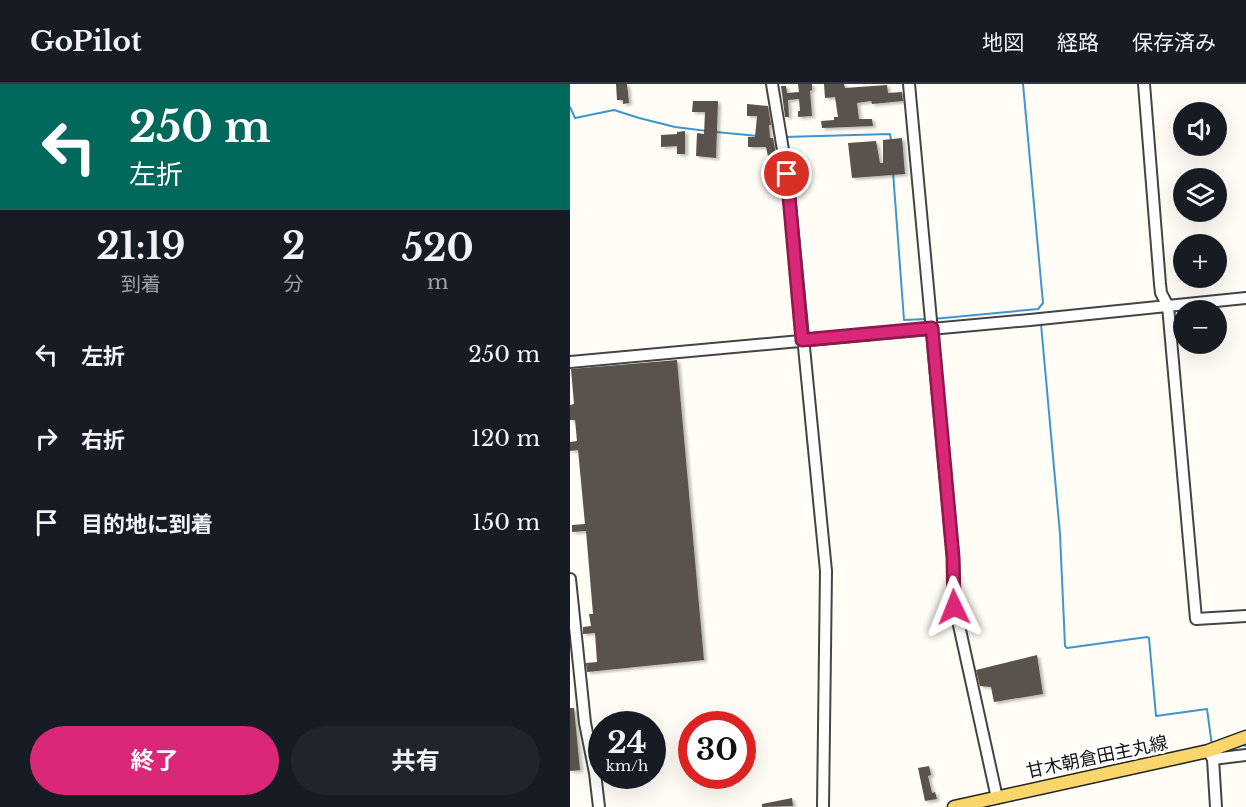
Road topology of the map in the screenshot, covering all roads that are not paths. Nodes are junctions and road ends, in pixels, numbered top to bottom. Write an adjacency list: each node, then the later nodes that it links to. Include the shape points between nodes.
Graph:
1 (772, 84): 7 (street, via 787,174)
2 (909, 84): 6 (street)
3 (1144, 84): 5 (street, via 1161,293)
4 (1246, 298): 5 (street)
5 (1168, 306): 6 (street); 11 (street, via 1196,619)
6 (932, 328): 7 (street); 15 (street, via 954,607)
7 (802, 340): 8 (street); 17 (street, via 826,571)
8 (570, 362)
9 (570, 579): 10 (street)
10 (571, 594): 16 (street)
11 (1246, 616)
12 (1246, 737): 13 (main road, 甘木朝倉田主丸線)
13 (1212, 752): 14 (street); 15 (main road, 甘木朝倉田主丸線); 19 (street)
14 (1246, 755)
15 (997, 798): 18 (main road, 甘木朝倉田主丸線)
16 (599, 807)
17 (824, 807)
18 (954, 807)
19 (1216, 807)

